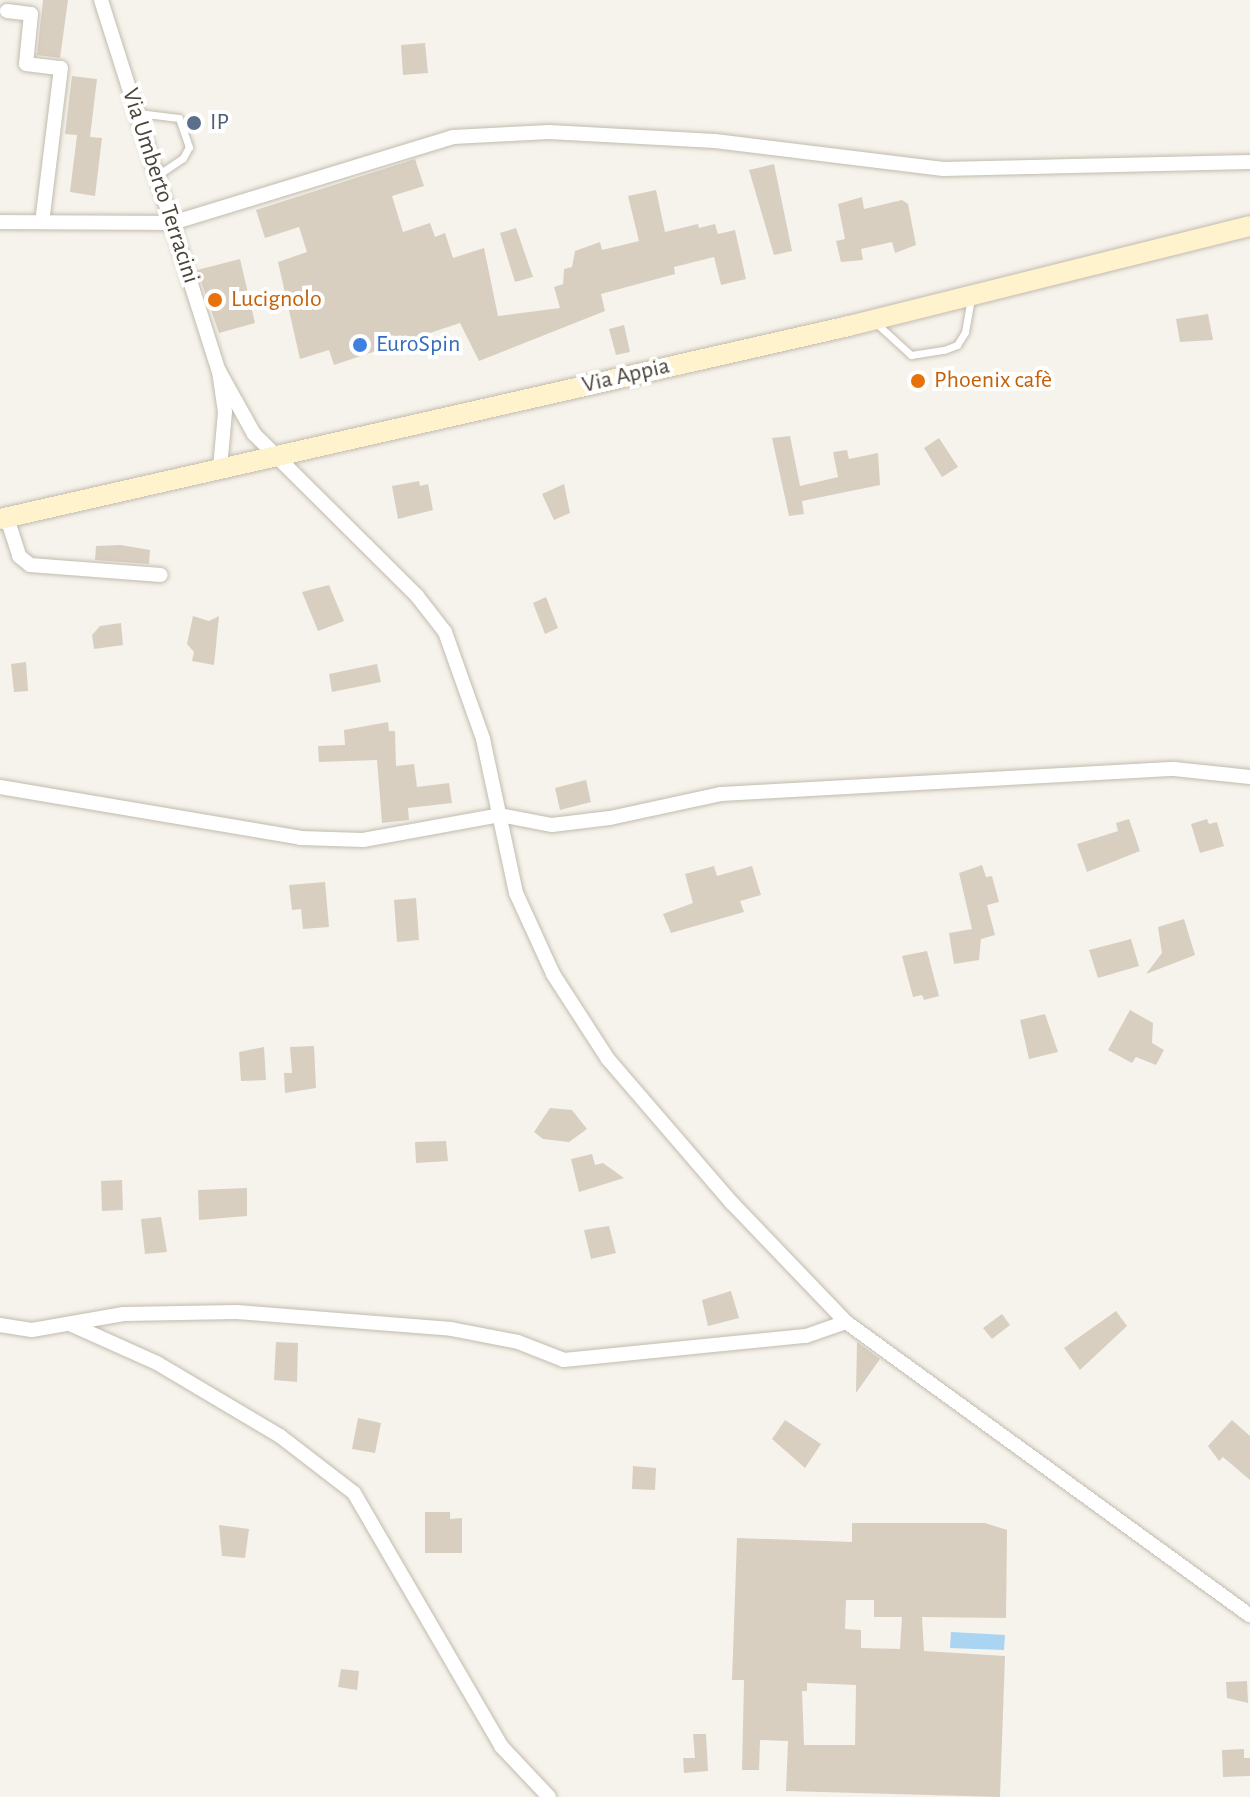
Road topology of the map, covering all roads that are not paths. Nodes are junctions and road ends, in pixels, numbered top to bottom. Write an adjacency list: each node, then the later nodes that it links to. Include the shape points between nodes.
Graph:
1 (101, 0): 3 (street, Via Umberto Terracini)
2 (5, 7): 7 (street, via 31,14 26,64 61,68)
3 (138, 113): 5 (street, Via Umberto Terracini); 5 (lane, via 179,118 189,147 183,158)
4 (1250, 162): 8 (street, via 943,169 715,141 549,132 453,137)
5 (158, 175): 8 (street, Via Umberto Terracini)
6 (0, 222): 7 (street)
7 (42, 222): 8 (street)
8 (172, 223): 12 (street, Via Umberto Terracini)
9 (1250, 226): 10 (main road, Via Appia)
10 (971, 295): 11 (main road, Via Appia); 11 (lane, via 965,332 957,345 944,350 911,355)
11 (872, 320): 13 (main road, Via Appia)
12 (219, 371): 13 (street, via 254,434); 14 (street, via 225,412)
13 (275, 455): 14 (main road, Via Appia); 19 (street, via 417,596 445,632 483,739)
14 (220, 468): 15 (main road, Via Appia)
15 (3, 518): 16 (street, via 19,556 30,565)
16 (161, 575)
17 (1250, 777): 19 (street, via 1174,769 1008,774 721,794 552,825)
18 (0, 787): 19 (street, via 300,838 363,840)
19 (500, 815): 20 (street, via 516,893 553,974 608,1059 731,1202)
20 (846, 1322): 21 (street, via 806,1336 564,1360 518,1342 451,1329 237,1312 124,1314); 23 (street)
21 (70, 1323): 22 (street, via 32,1330); 24 (street, via 157,1363 266,1428 354,1493 501,1746)
22 (0, 1325)
23 (1250, 1615)
24 (549, 1797)

